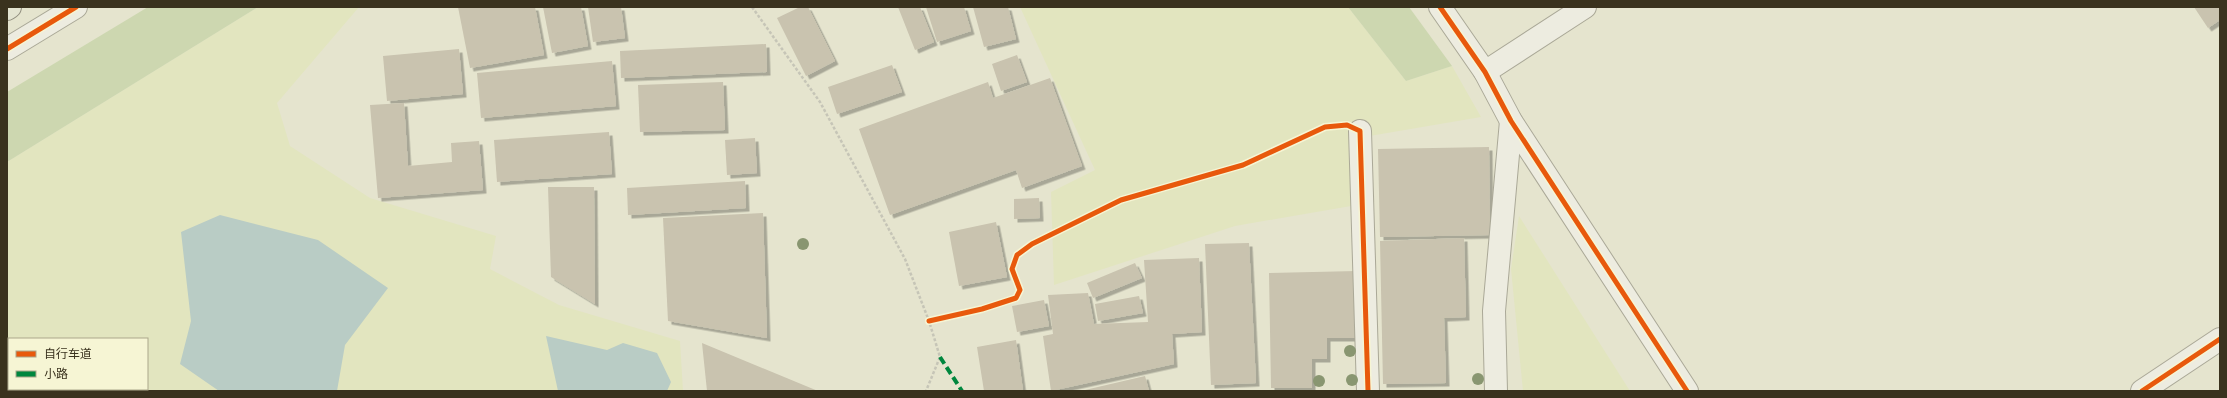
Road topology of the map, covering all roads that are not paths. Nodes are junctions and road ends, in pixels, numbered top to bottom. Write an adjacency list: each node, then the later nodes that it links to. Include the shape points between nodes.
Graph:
1 (10, 7): 5 (main road)
2 (76, 7): 6 (street)
3 (1440, 7): 7 (street)
4 (1585, 7): 7 (street)
5 (7, 9)
6 (7, 49)
7 (1485, 72): 8 (street)
8 (1511, 121): 12 (street, via 1494,311); 13 (street)
9 (1360, 131): 11 (street)
10 (2220, 339): 14 (street)
11 (1368, 391)
12 (1496, 391)
13 (1687, 391)
14 (2142, 391)

